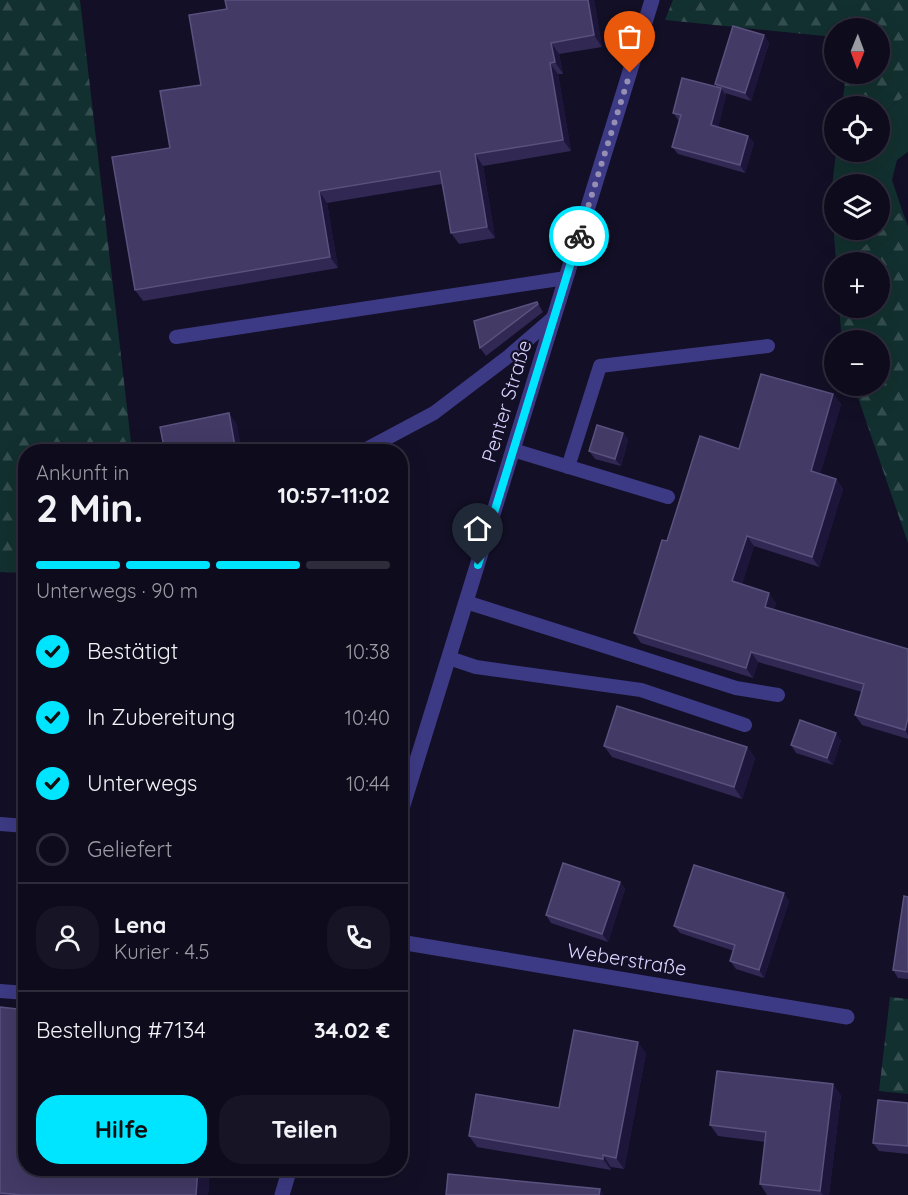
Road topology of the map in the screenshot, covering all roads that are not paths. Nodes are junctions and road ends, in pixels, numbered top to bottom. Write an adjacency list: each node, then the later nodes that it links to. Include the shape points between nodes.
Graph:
1 (652, 0): 2 (street, Penter Straße)
2 (566, 278): 3 (street, Penter Straße); 4 (lane)
3 (554, 317): 6 (lane, via 434,413); 7 (street, Penter Straße)
4 (176, 337)
5 (768, 346): 8 (lane, via 600,366)
6 (376, 444)
7 (513, 450): 8 (lane); 10 (street, Penter Straße)
8 (568, 467): 9 (lane)
9 (668, 497)
10 (466, 602): 11 (street, Penter Straße); 12 (lane, via 736,688)
11 (449, 658): 13 (lane, via 476,667 641,690); 14 (street, Penter Straße)
12 (778, 695)
13 (745, 725)
14 (408, 789)
15 (0, 824): 16 (lane)
16 (18, 825)
17 (408, 943): 20 (street, Weberstraße)
18 (0, 991): 19 (lane)
19 (18, 992)
20 (847, 1017)
21 (288, 1176): 22 (street)
22 (282, 1195)

